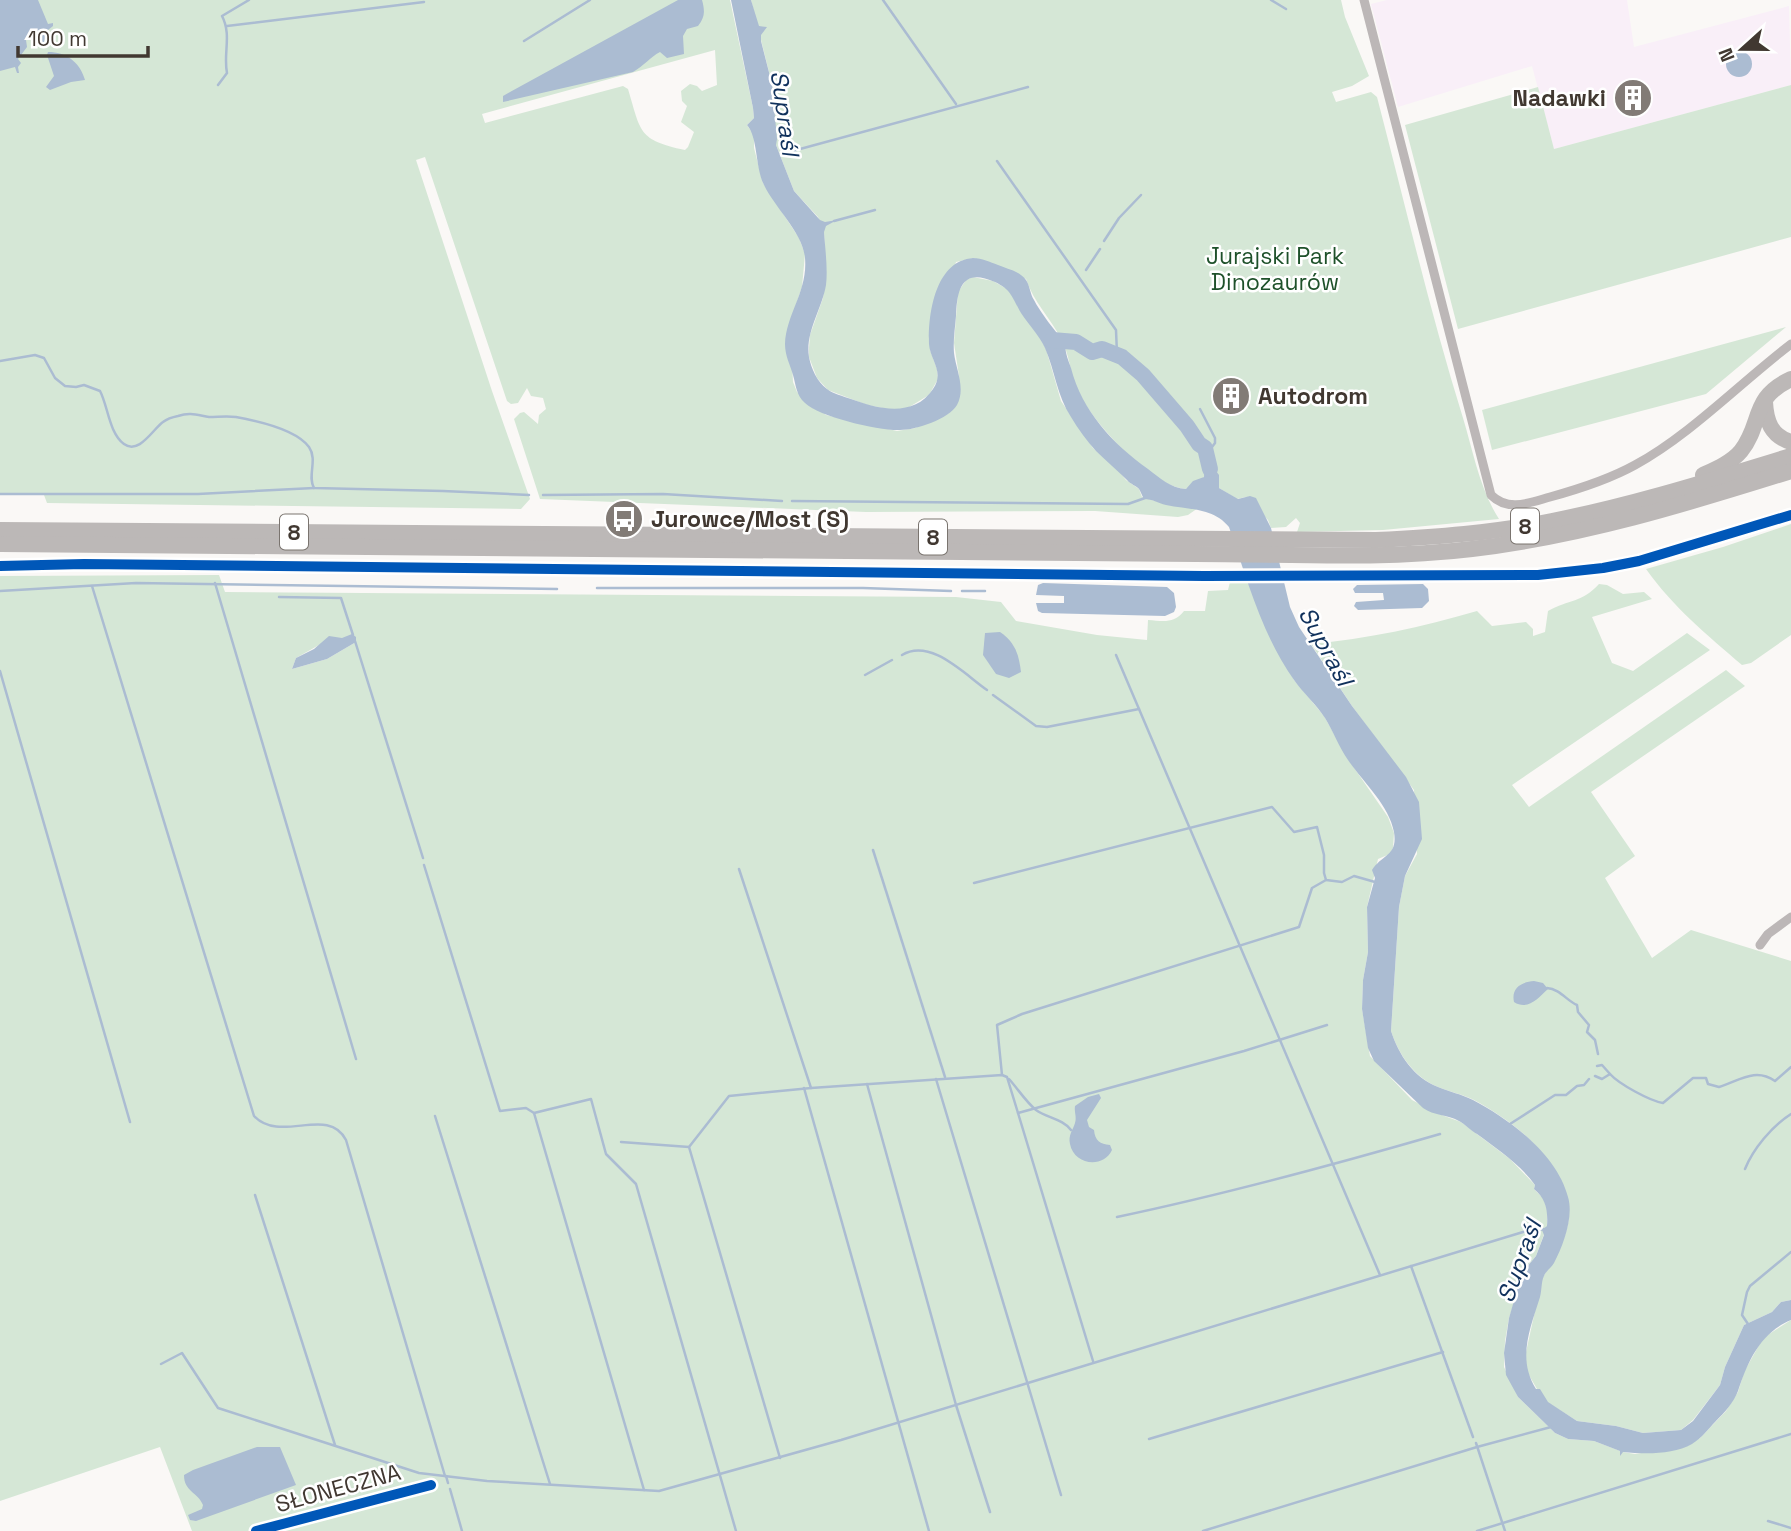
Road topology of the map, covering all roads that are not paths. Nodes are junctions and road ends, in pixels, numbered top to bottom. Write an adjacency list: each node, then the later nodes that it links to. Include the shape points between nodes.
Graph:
1 (1364, 0): 2 (street, via 1491,495 1499,503 1508,506 1542,500 1636,465)
2 (1791, 344)
3 (1791, 379): 4 (highway, via 1776,387)
4 (1765, 401): 5 (highway, via 1770,427); 8 (highway, via 1739,453)
5 (1791, 442)
6 (1791, 456): 8 (highway, 8)
7 (1791, 471): 13 (highway, 8, via 1625,521 1547,538 1440,552)
8 (1670, 492): 13 (highway, 8, via 1496,531)
9 (1791, 515): 14 (street, via 1674,552 1538,575)
10 (0, 530): 12 (highway, 8)
11 (0, 544): 12 (highway, 8)
12 (1193, 547): 13 (highway, 8)
13 (1310, 547)
14 (0, 566)
15 (1791, 917): 16 (street)
16 (1760, 945)
17 (431, 1485): 18 (street, SŁONECZNA)
18 (256, 1531)

